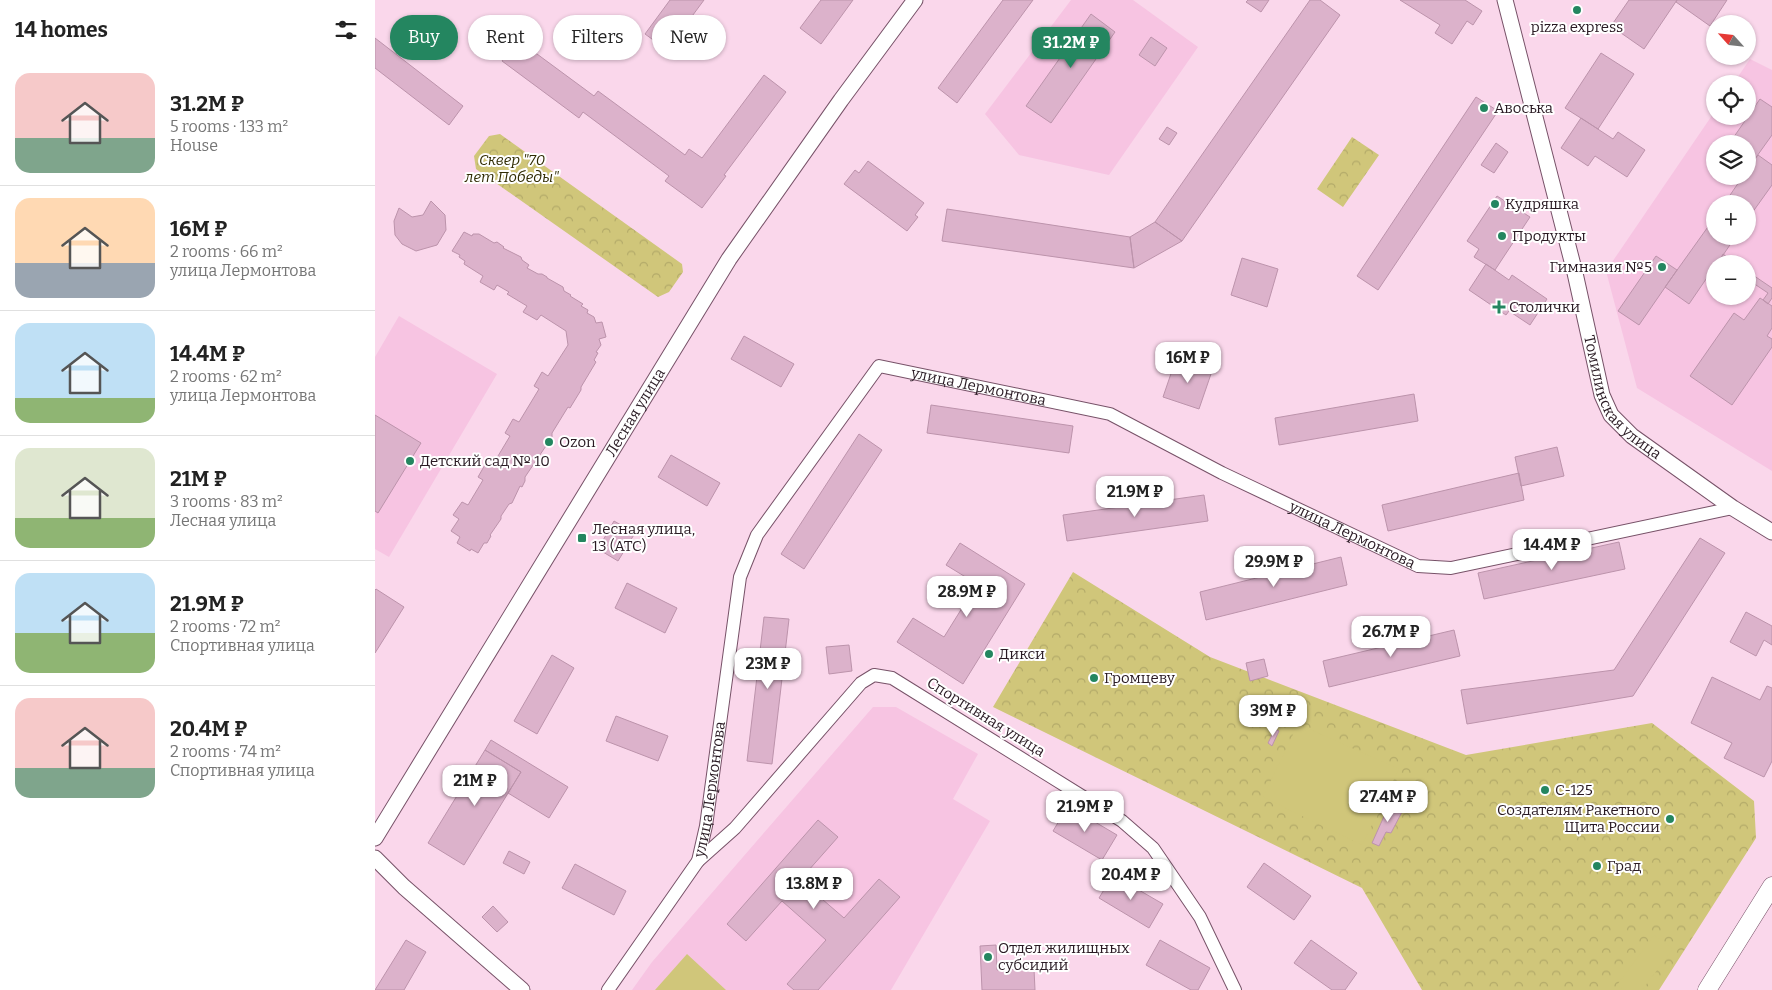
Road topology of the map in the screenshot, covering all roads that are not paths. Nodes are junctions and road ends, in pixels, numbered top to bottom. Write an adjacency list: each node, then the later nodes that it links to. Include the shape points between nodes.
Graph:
1 (915, 0): 5 (street, Лесная улица, via 835,107 729,259)
2 (1505, 0): 3 (street, Томилинская улица, via 1575,274 1602,395 1611,415 1632,436)
3 (1733, 508): 4 (street, Томилинская улица); 7 (street, улица Лермонтова, via 1451,568 1418,566 1222,473 1110,414 879,366 757,536 740,577 706,826)
4 (1772, 532)
5 (375, 838)
6 (375, 858): 9 (street)
7 (698, 861): 10 (street, улица Лермонтова); 11 (street, Спортивная улица, via 735,828 861,683 874,675 892,678 1122,821 1153,848 1200,917)
8 (1772, 886): 12 (main road)
9 (522, 990)
10 (608, 990)
11 (1235, 990)
12 (1707, 990)

